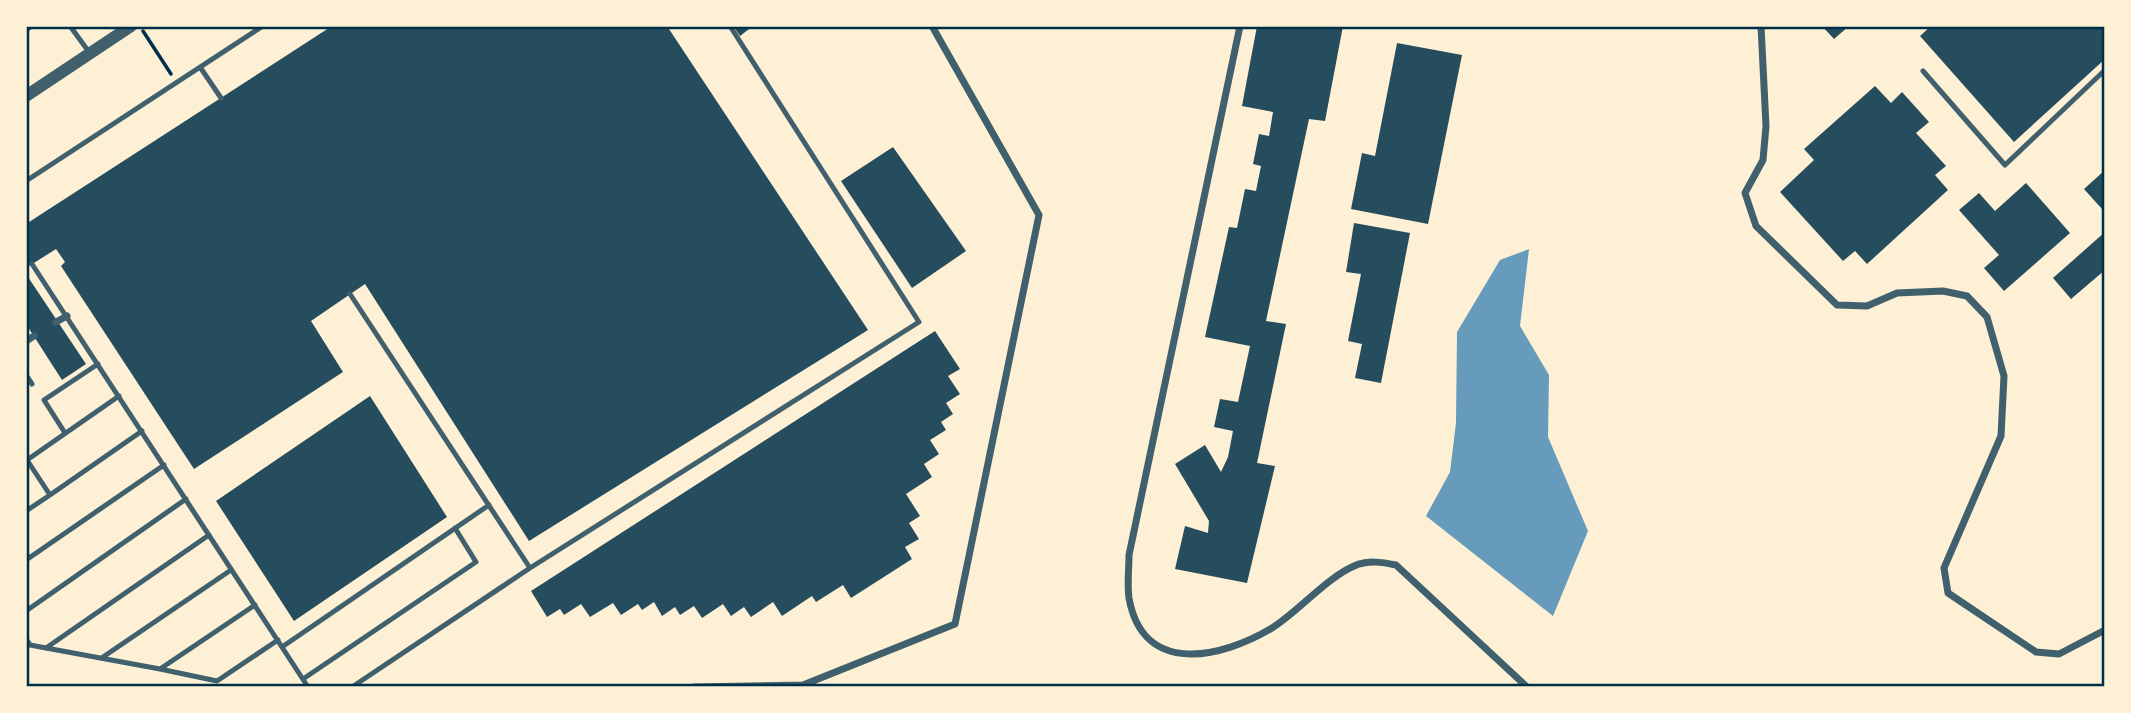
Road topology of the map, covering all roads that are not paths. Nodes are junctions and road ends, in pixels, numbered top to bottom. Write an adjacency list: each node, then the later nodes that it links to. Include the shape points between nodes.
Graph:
1 (32, 26): 9 (lane)
2 (70, 26): 10 (lane)
3 (131, 26): 10 (street)
4 (263, 26): 11 (lane)
5 (730, 26): 37 (lane, via 919,322)
6 (932, 26): 51 (street, via 1039,215 956,624 803,685)
7 (1240, 26): 52 (street, via 1129,555 1129,598 1138,623 1170,652 1194,656 1225,650 1272,628 1353,566 1374,561 1396,565)
8 (1761, 26): 41 (street, via 1766,126 1763,160 1745,193 1756,226 1837,305 1867,306 1896,293 1943,291 1967,296 1987,317 2004,376 2001,436 1944,568 1948,593 2036,652 2059,654)
9 (26, 30)
10 (91, 53): 14 (street)
11 (200, 67): 15 (lane); 16 (lane)
12 (2105, 70): 13 (lane, via 2005,165)
13 (1923, 71)
14 (26, 96)
15 (221, 98)
16 (26, 181)
17 (32, 264): 19 (lane)
18 (350, 294): 32 (lane)
19 (66, 316): 20 (street); 23 (lane)
20 (56, 322)
21 (34, 336): 22 (street)
22 (26, 341)
23 (98, 364): 26 (lane); 28 (lane, via 44,400)
24 (26, 375): 25 (lane)
25 (32, 384)
26 (119, 396): 27 (lane); 28 (lane)
27 (142, 432): 29 (lane); 30 (lane)
28 (65, 433): 30 (lane, via 27,460)
29 (164, 466): 31 (lane); 36 (lane)
30 (50, 495): 33 (lane)
31 (186, 499): 35 (lane); 40 (lane)
32 (489, 505): 34 (lane); 37 (lane)
33 (26, 511)
34 (454, 528): 44 (lane); 48 (lane, via 476,562)
35 (209, 535): 38 (lane); 45 (lane)
36 (27, 557)
37 (530, 568): 50 (lane)
38 (231, 570): 39 (lane); 46 (lane)
39 (255, 605): 43 (lane); 47 (lane)
40 (26, 611)
41 (2105, 630)
42 (26, 639): 45 (lane, via 30,645)
43 (278, 640): 44 (lane); 47 (lane, via 217,681)
44 (282, 647): 48 (lane)
45 (46, 648): 46 (lane)
46 (103, 657): 47 (lane)
47 (160, 669)
48 (303, 679): 49 (lane)
49 (308, 687)
50 (352, 687)
51 (694, 687)
52 (1527, 687)

